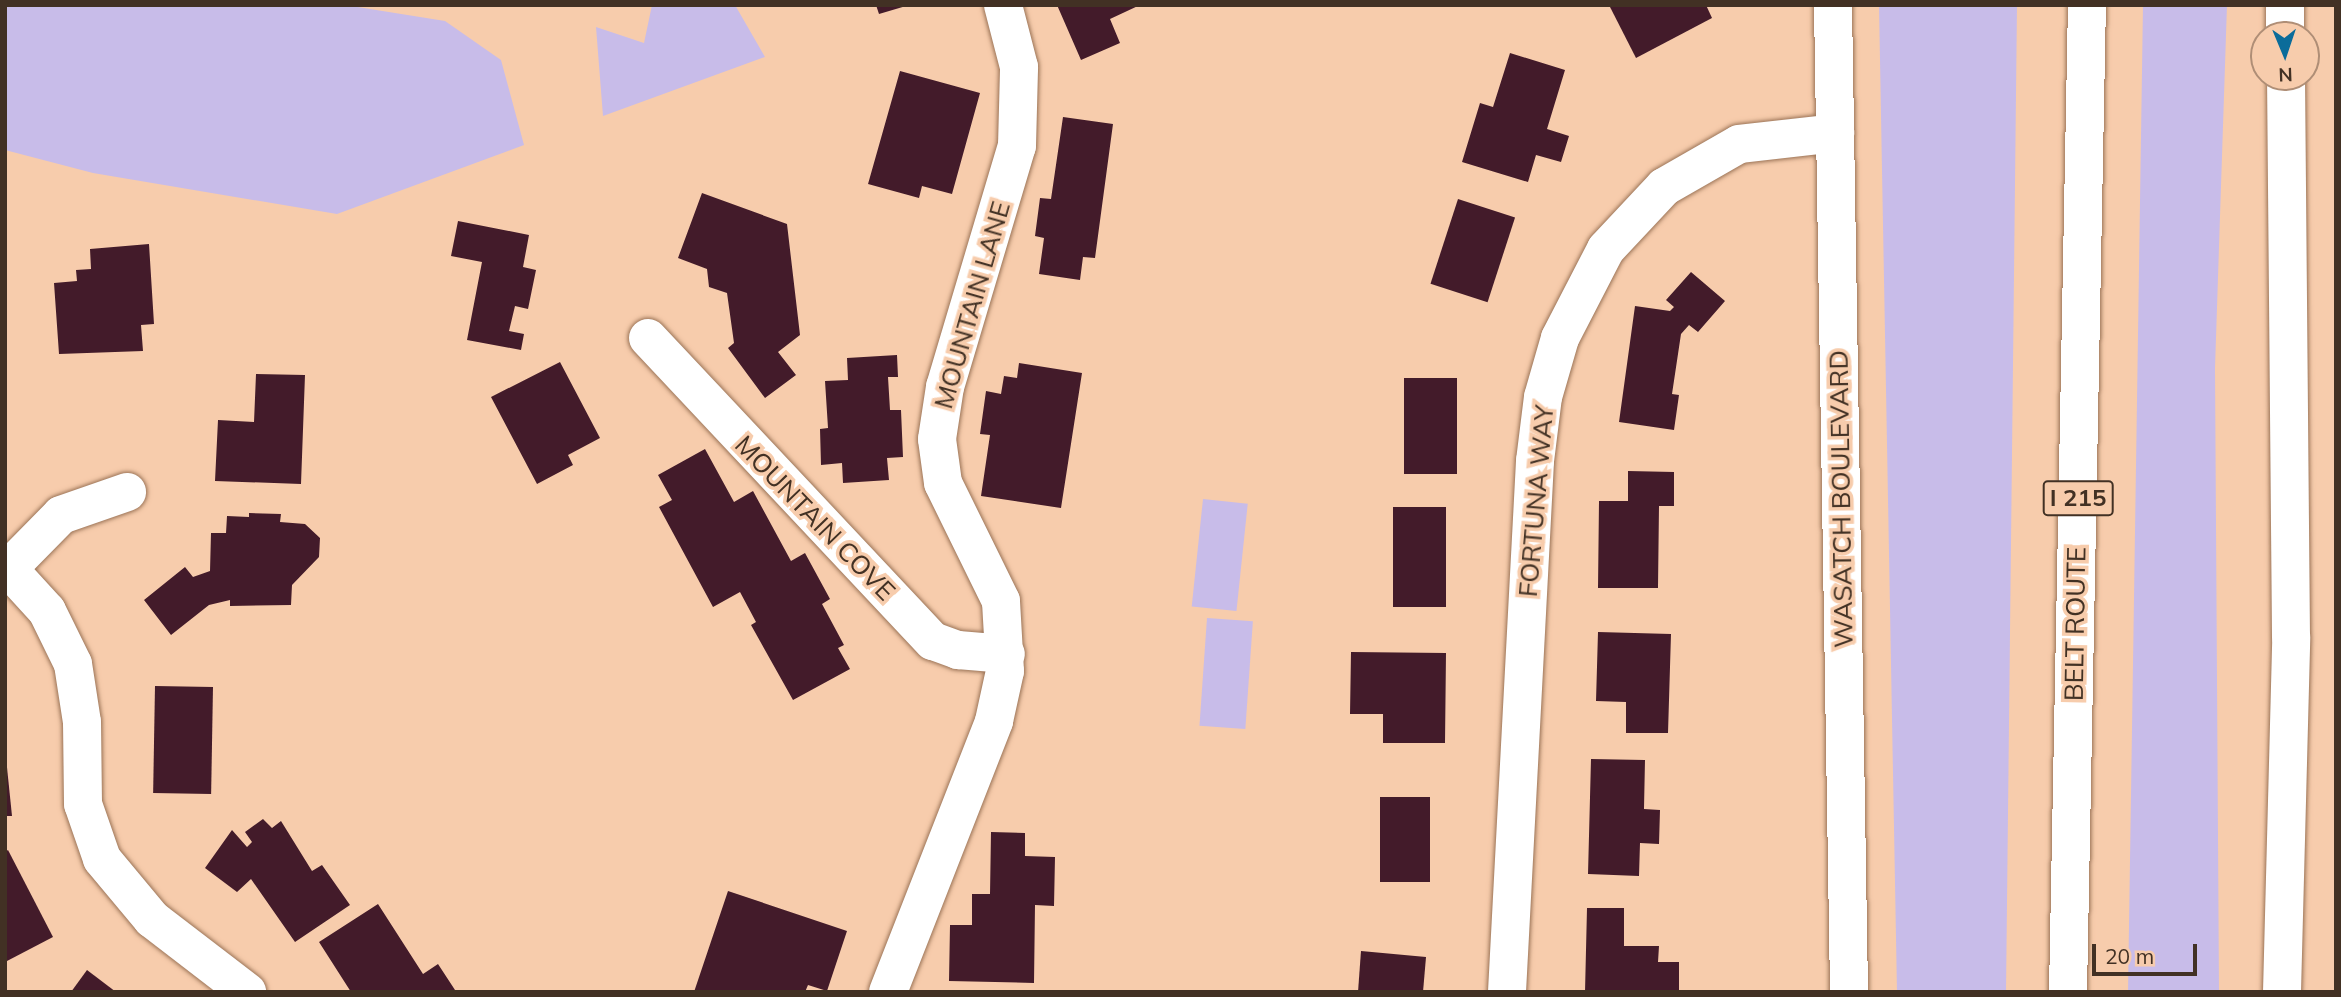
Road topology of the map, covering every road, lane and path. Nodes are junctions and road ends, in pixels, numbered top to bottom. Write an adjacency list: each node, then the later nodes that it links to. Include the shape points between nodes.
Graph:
1 (1003, 5): 9 (main road, MOUNTAIN LANE, via 1018,67 1017,146 945,387 937,439 943,483 1001,601)
2 (1833, 5): 5 (main road, WASATCH BOULEVARD)
3 (2087, 5): 14 (main road, BELT ROUTE / I 215)
4 (2286, 91): 15 (main road, via 2291,638)
5 (1835, 133): 12 (main road, FORTUNA WAY, via 1740,144 1664,187 1606,249 1560,338 1537,439); 13 (main road, WASATCH BOULEVARD)
6 (648, 338): 9 (main road, MOUNTAIN COVE, via 933,641 958,650)
7 (127, 492): 8 (main road, via 50,521)
8 (7, 566): 10 (main road, via 47,611 73,664 82,722 83,804 102,859 135,904)
9 (1006, 654): 11 (main road, MOUNTAIN LANE, via 997,712)
10 (247, 992)
11 (888, 992)
12 (1507, 992)
13 (1849, 992)
14 (2068, 992)
15 (2282, 992)

